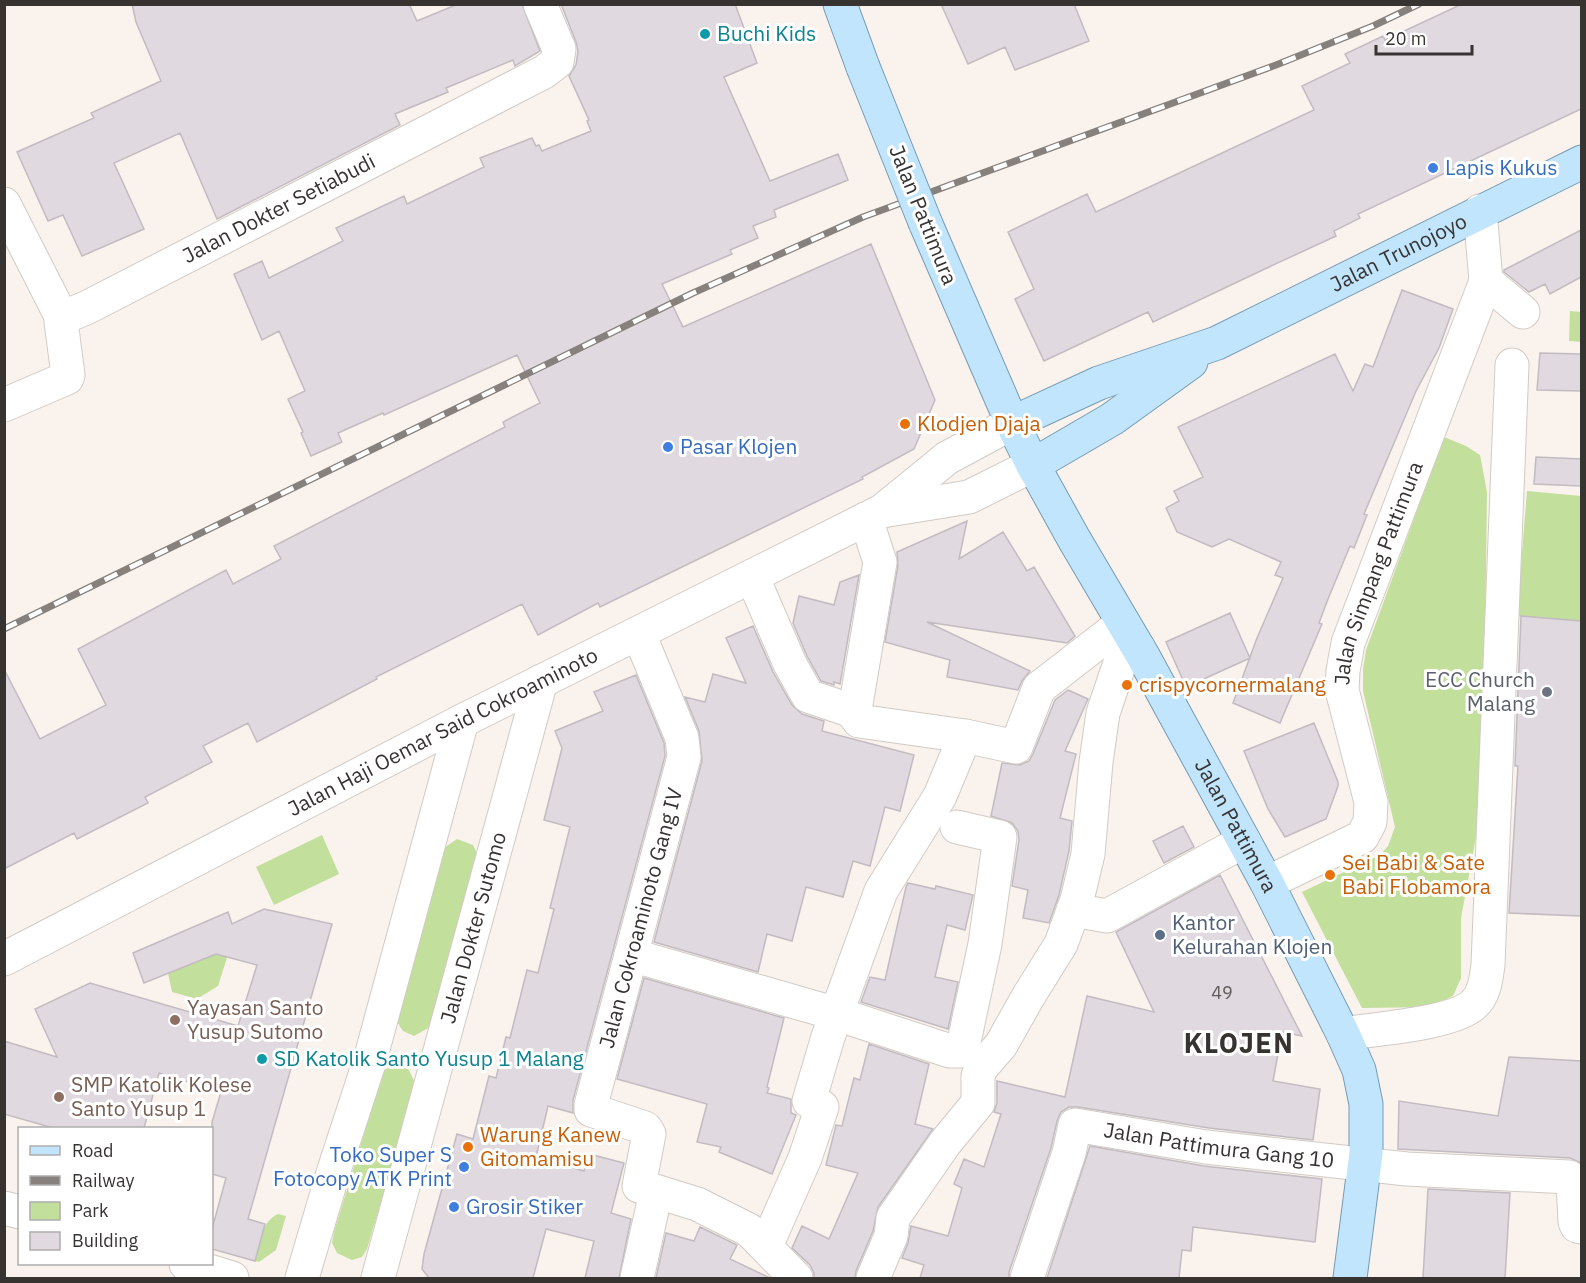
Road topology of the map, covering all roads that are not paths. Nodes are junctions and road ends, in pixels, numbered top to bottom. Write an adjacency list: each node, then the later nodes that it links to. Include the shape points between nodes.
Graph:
1 (540, 4): 8 (street, Jalan Dokter Setiabudi, via 559,49 557,62 544,72 88,307)
2 (840, 4): 12 (main road, Jalan Pattimura, bridge, via 925,222)
3 (1581, 162): 5 (main road, Jalan Trunojoyo)
4 (4, 204): 8 (street)
5 (1480, 211): 6 (street, Jalan Simpang Pattimura); 9 (main road, Jalan Trunojoyo)
6 (1486, 281): 7 (street); 24 (street, Jalan Simpang Pattimura, via 1348,642 1342,690 1371,802 1370,822 1362,837)
7 (1523, 312)
8 (60, 314): 11 (street, via 68,376)
9 (1217, 344): 12 (main road, Jalan Trunojoyo, via 1099,383); 13 (main road, Jalan Trunojoyo, via 1112,419)
10 (1512, 364): 29 (street, via 1486,981 1474,1004 1457,1015)
11 (4, 405)
12 (1012, 423): 13 (main road, Jalan Pattimura); 14 (street, Jalan Haji Oemar Said Cokroaminoto, via 947,458)
13 (1034, 465): 14 (street, Jalan Haji Oemar Said Cokroaminoto, via 969,497); 17 (main road, Jalan Pattimura)
14 (874, 515): 15 (street, Jalan Haji Oemar Said Cokroaminoto); 19 (street, via 880,562)
15 (752, 576): 16 (street, Jalan Haji Oemar Said Cokroaminoto); 19 (street, via 808,696)
16 (639, 633): 18 (street, Jalan Haji Oemar Said Cokroaminoto); 26 (street, Jalan Cokroaminoto Gang IV, via 682,738 684,757)
17 (1131, 636): 21 (street, via 1039,688 1016,747); 23 (main road, Jalan Pattimura); 25 (street, via 1102,713 1088,854)
18 (541, 681): 20 (street, Jalan Haji Oemar Said Cokroaminoto); 37 (street, Jalan Dokter Sutomo)
19 (855, 712): 21 (street, via 863,722)
20 (462, 721): 27 (street, Jalan Haji Oemar Said Cokroaminoto); 36 (street, via 370,1060)
21 (965, 736): 28 (street, via 940,796 881,891)
22 (957, 827): 28 (street, via 1000,837 985,944 962,1051 950,1051)
23 (1244, 841): 24 (main road, Jalan Pattimura); 25 (street, via 1107,915)
24 (1267, 883): 29 (main road, Jalan Pattimura)
25 (1073, 910): 40 (street, via 1061,944 1001,1045 981,1068 978,1103 893,1218 891,1236)
26 (631, 956): 28 (street); 31 (street, Jalan Cokroaminoto Gang IV, via 591,1110 648,1130 638,1184)
27 (4, 959)
28 (837, 1014): 33 (street, via 808,1101 822,1107 805,1158)
29 (1343, 1034): 30 (main road, Jalan Pattimura, via 1359,1070 1365,1104)
30 (1364, 1164): 32 (street, Jalan Pattimura Gang 10, via 1569,1177 1573,1182 1575,1222); 41 (street, Jalan Pattimura Gang 10, via 1206,1147 1075,1125); 42 (main road, Jalan Pattimura)
31 (656, 1192): 33 (street, via 697,1203 749,1230); 38 (street)
32 (1581, 1227)
33 (766, 1246): 39 (street)
34 (192, 1265): 35 (street)
35 (232, 1278)
36 (302, 1278)
37 (378, 1278)
38 (637, 1278)
39 (796, 1278)
40 (873, 1278)
41 (1027, 1278)
42 (1350, 1278)

